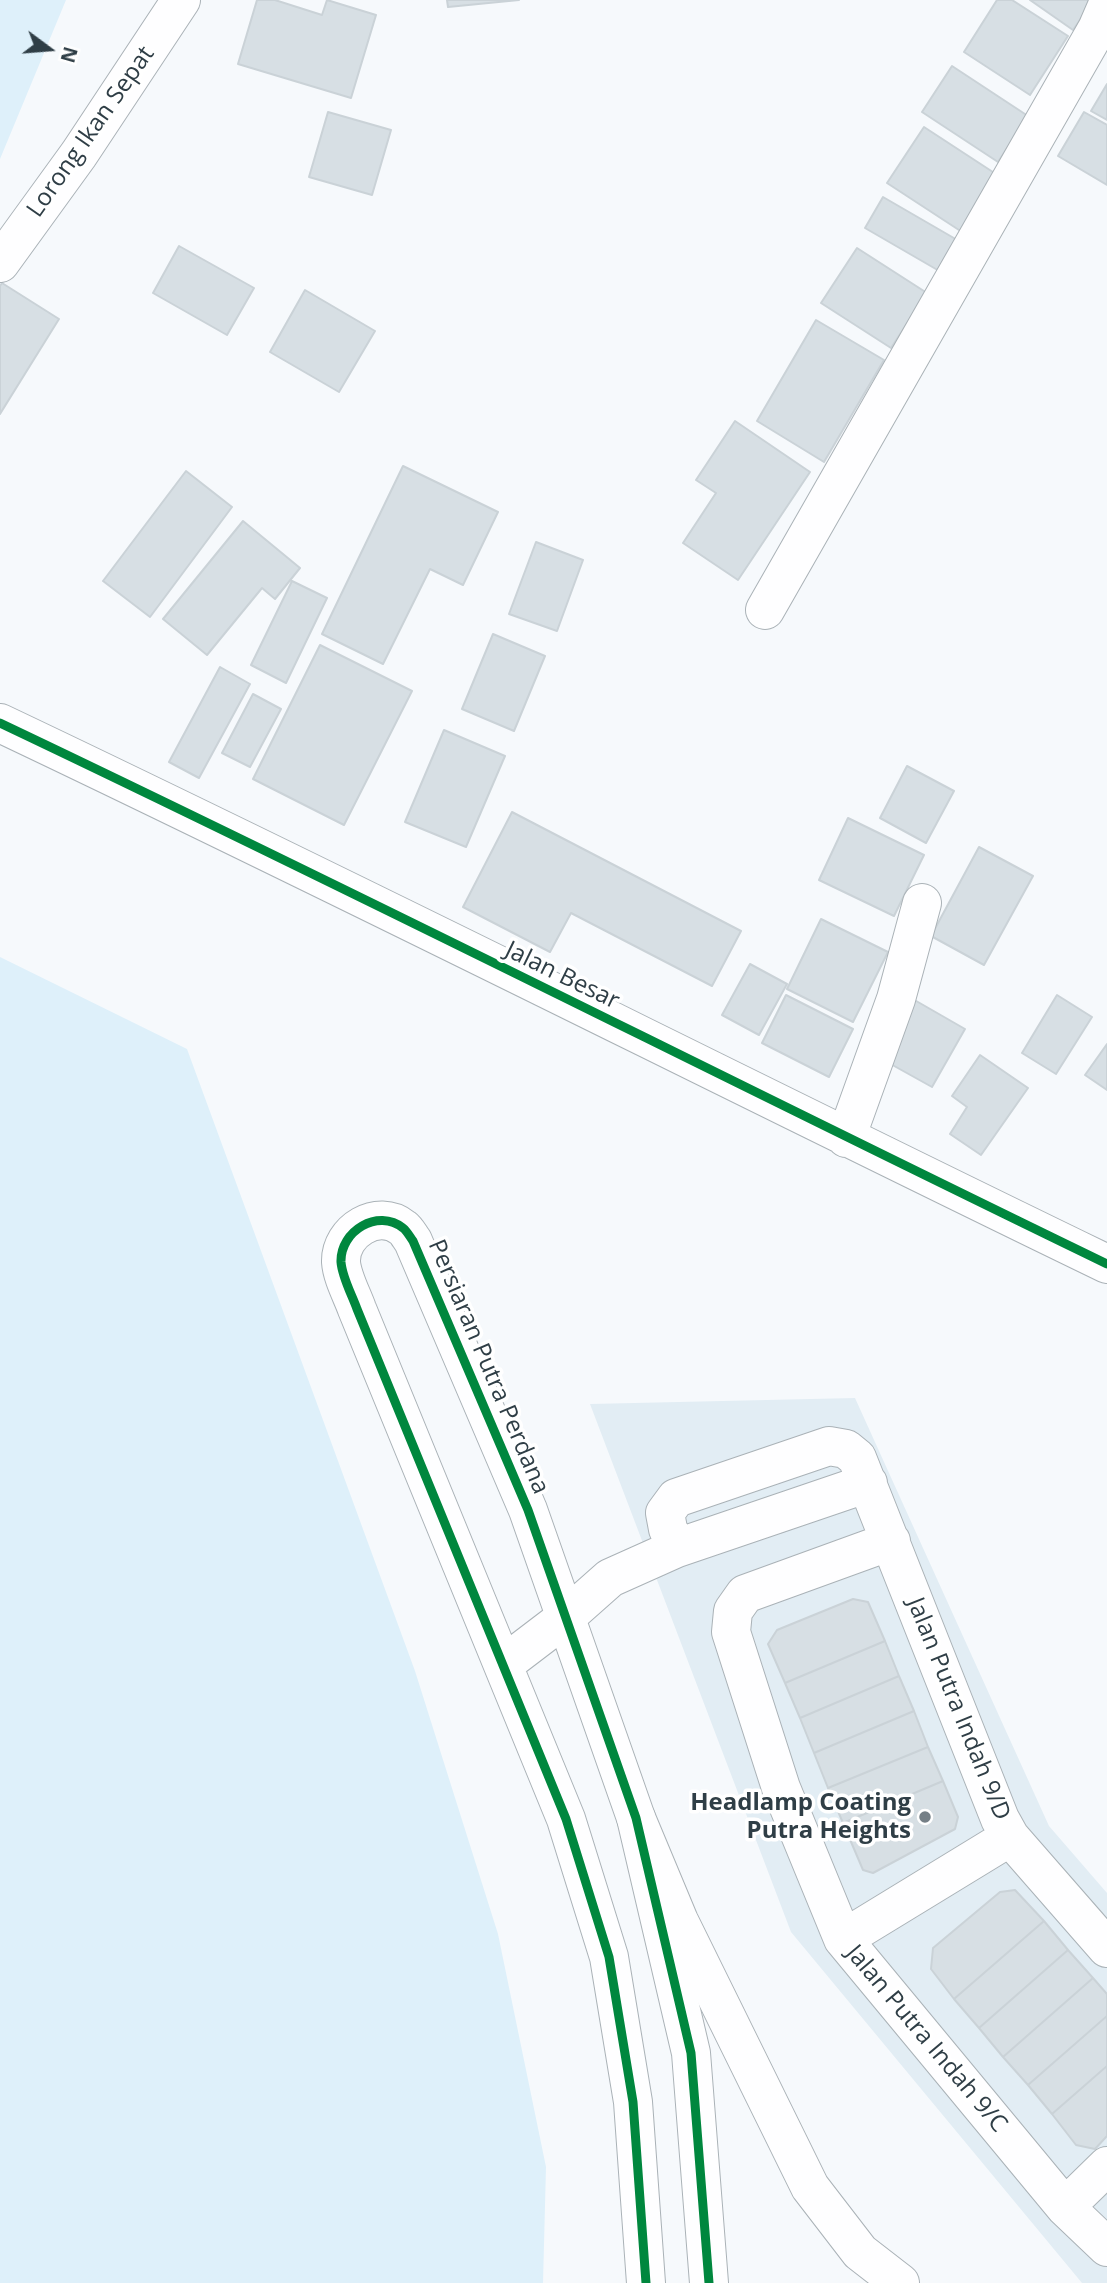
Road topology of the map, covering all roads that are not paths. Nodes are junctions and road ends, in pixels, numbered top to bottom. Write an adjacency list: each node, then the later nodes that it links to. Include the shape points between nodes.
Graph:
1 (181, 0): 3 (street, Lorong Ikan Sepat)
2 (1107, 6): 4 (street)
3 (0, 263)
4 (765, 610)
5 (0, 723): 7 (street, Jalan Besar)
6 (922, 903): 7 (street, via 896,999)
7 (846, 1138): 8 (street, Jalan Besar)
8 (1107, 1264)
9 (891, 1541): 10 (street, Jalan Putra Indah 9/D, via 857,1458 846,1449 829,1446 676,1498 665,1513 677,1548 610,1578); 13 (street, Jalan Putra Indah 9/D); 14 (street, Jalan Putra Indah 9/C, via 745,1594 733,1611 731,1632 781,1788)
10 (566, 1617): 11 (street); 11 (street, Persiaran Putra Perdana, via 528,1510 413,1241 402,1227 385,1220 366,1223 350,1234 341,1264); 12 (street, Persiaran Putra Perdana)
11 (503, 1665): 19 (street, Persiaran Putra Perdana, via 566,1819 609,1957 633,2102)
12 (636, 1818): 20 (street, Persiaran Putra Perdana, via 691,2053); 21 (street, via 679,1921 810,2187 860,2252)
13 (1010, 1836): 14 (street); 15 (street, Jalan Putra Indah 9/D)
14 (843, 1939): 17 (street, Jalan Putra Indah 9/C)
15 (1107, 1948)
16 (1107, 2166): 17 (street)
17 (1065, 2207): 18 (street, Jalan Putra Indah 9/C)
18 (1107, 2246)
19 (646, 2283)
20 (709, 2283)
21 (900, 2283)

